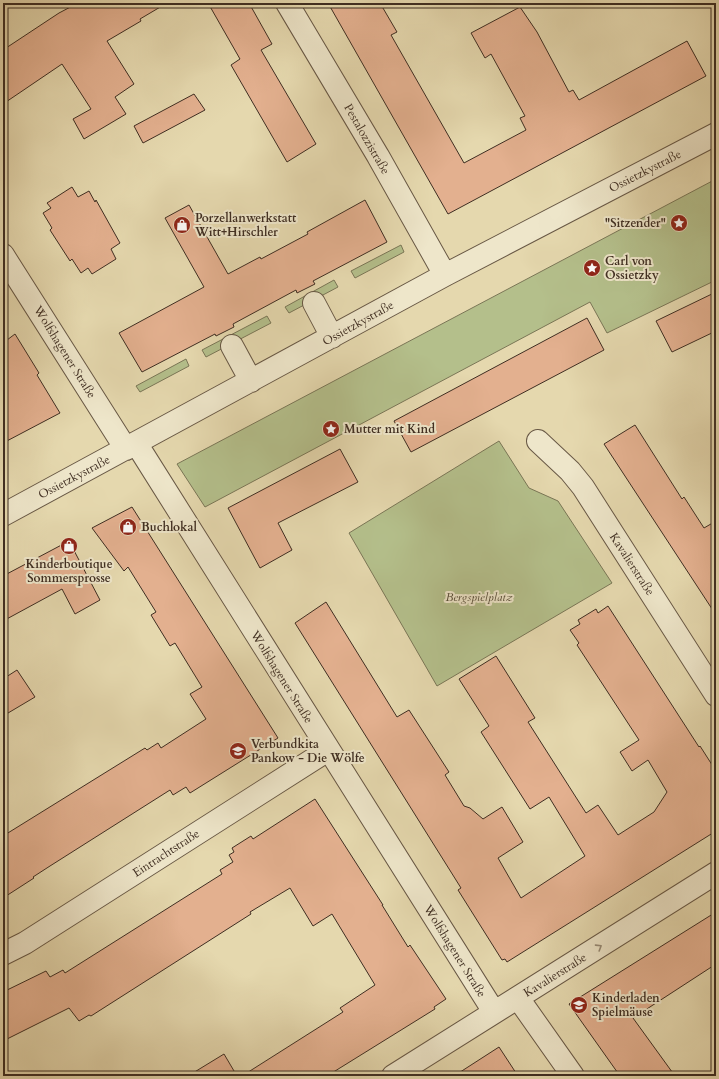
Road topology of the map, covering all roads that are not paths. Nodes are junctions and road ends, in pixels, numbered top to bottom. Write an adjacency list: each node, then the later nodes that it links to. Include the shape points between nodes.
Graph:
1 (287, 3): 4 (street, Pestalozzistraße)
2 (716, 134): 4 (street, Ossietzkystraße)
3 (3, 255): 10 (street, Wolfshagener Straße)
4 (445, 275): 6 (street, Ossietzkystraße)
5 (314, 303): 6 (street)
6 (332, 337): 8 (street, Ossietzkystraße)
7 (232, 346): 8 (street)
8 (251, 381): 10 (street, Ossietzkystraße)
9 (538, 440): 12 (street, Kavalierstraße, via 583,487)
10 (131, 446): 11 (street, Ossietzkystraße); 13 (street, Wolfshagener Straße)
11 (3, 515)
12 (716, 695)
13 (328, 750): 15 (street, Eintrachtstraße, via 25,943); 17 (street, Wolfshagener Straße)
14 (716, 873): 16 (street, Kavalierstraße, one-way to 14)
15 (3, 954)
16 (518, 998): 17 (street, Kavalierstraße); 19 (street)
17 (494, 1012): 18 (street, Kavalierstraße)
18 (393, 1076)
19 (573, 1076)

